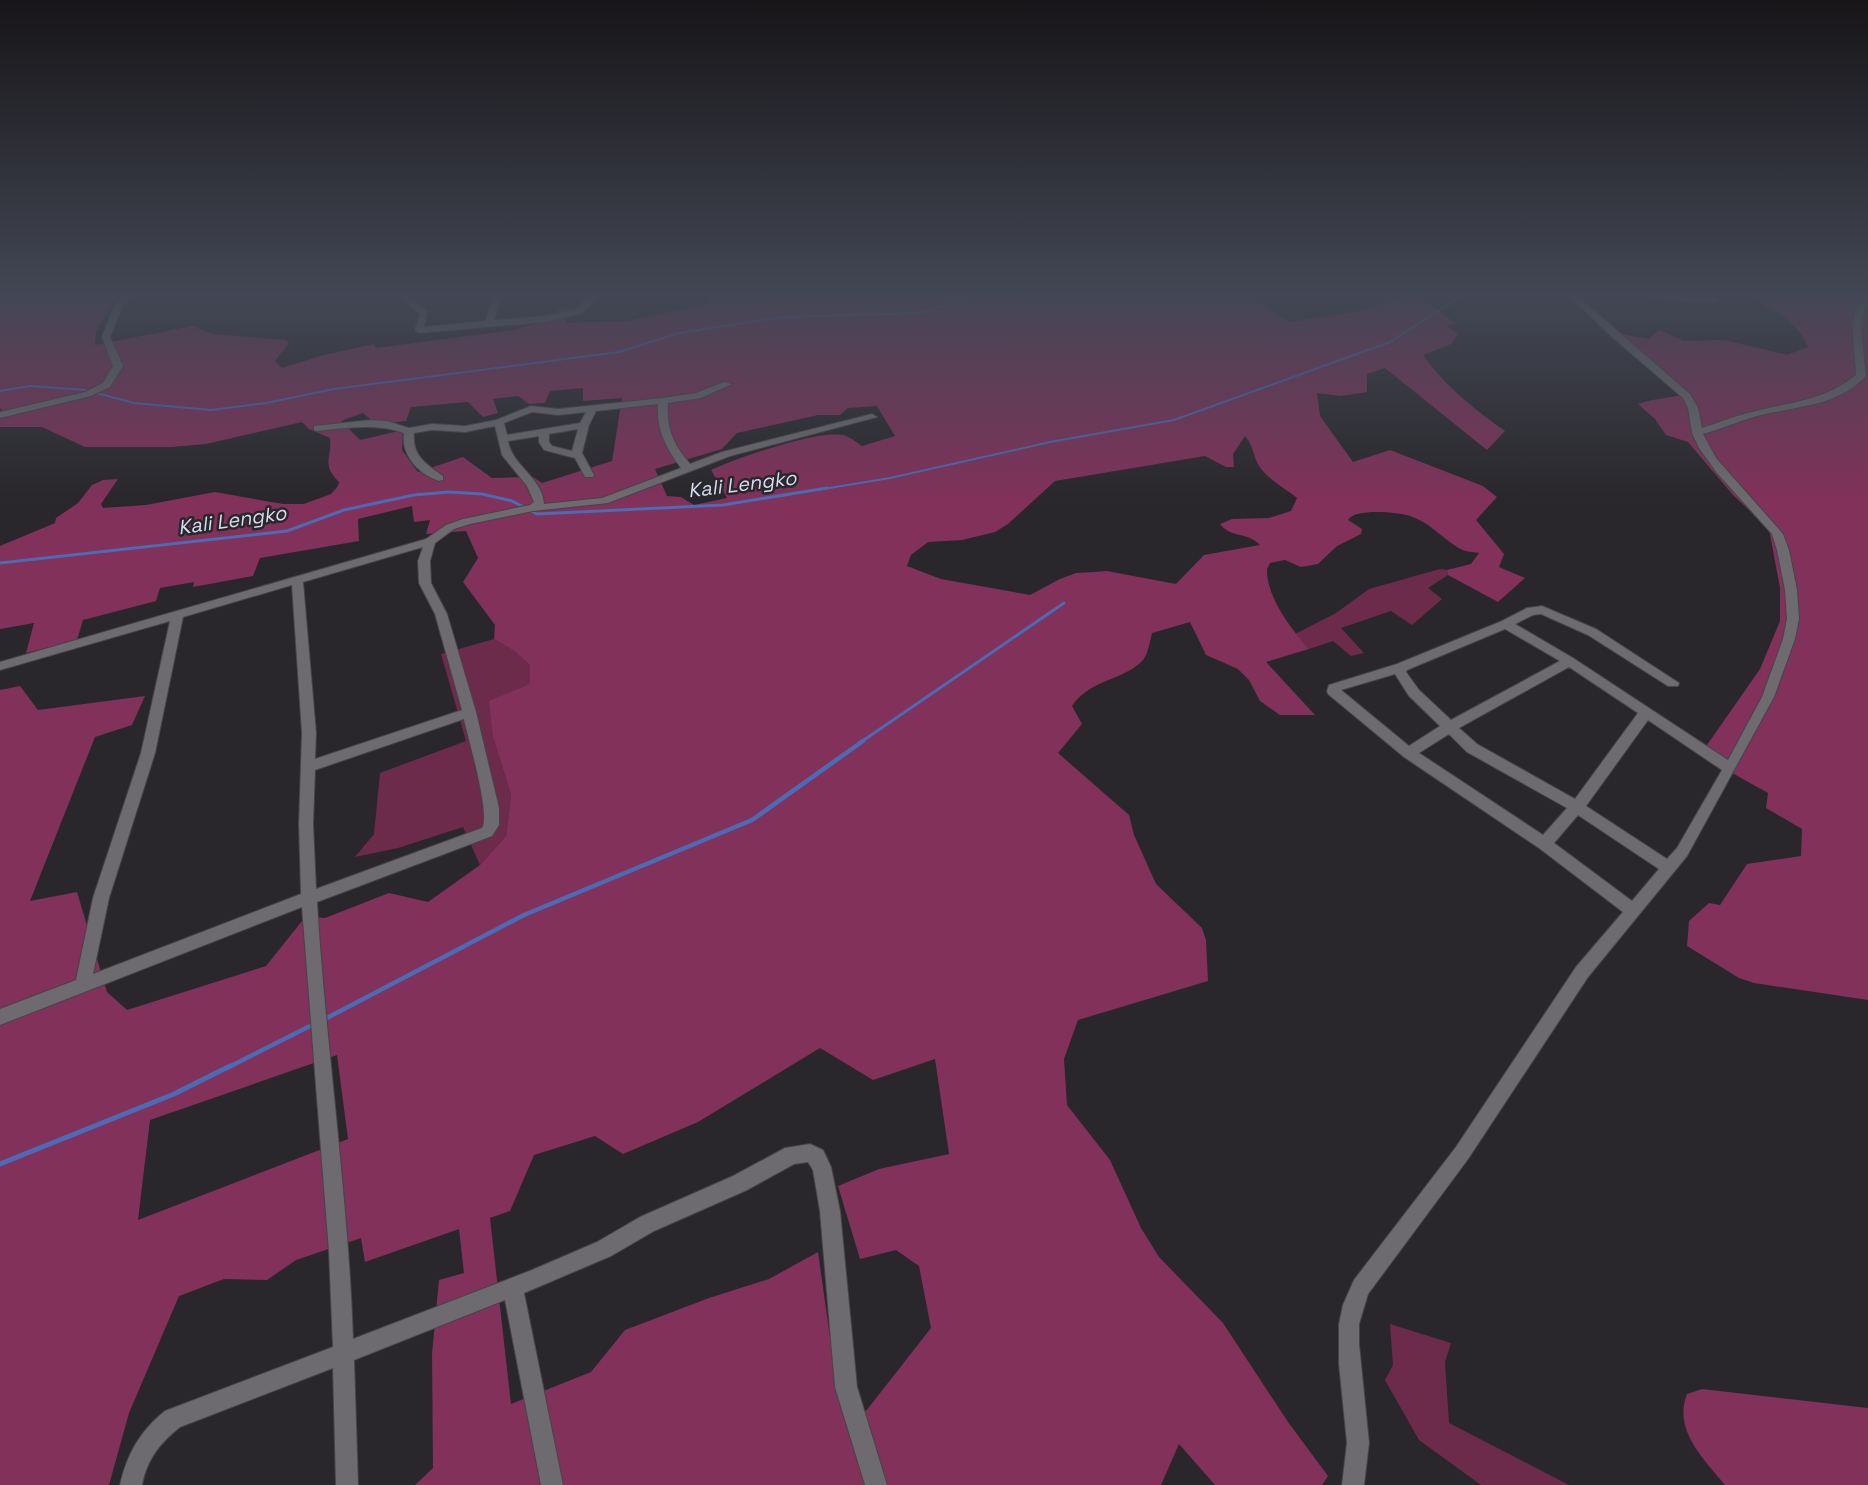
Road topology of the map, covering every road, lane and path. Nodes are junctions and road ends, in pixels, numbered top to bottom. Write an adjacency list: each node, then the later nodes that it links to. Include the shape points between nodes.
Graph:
1 (116, 362): 7 (street, via 116,373 107,385 87,394)
2 (1647, 362): 14 (street, via 1687,396)
3 (1862, 362): 14 (street, via 1861,376 1849,387 1803,407 1741,417)
4 (727, 384): 5 (street, via 698,396)
5 (663, 401): 6 (street); 17 (street, via 663,433)
6 (593, 408): 9 (street, via 558,412 531,409); 10 (street)
7 (0, 415)
8 (872, 417): 17 (street, via 726,454)
9 (499, 422): 12 (street, via 465,429 432,427); 15 (street)
10 (584, 424): 13 (street); 16 (street)
11 (317, 428): 12 (street, via 371,423)
12 (409, 431): 19 (street, via 412,458)
13 (544, 431): 15 (street); 16 (street, via 548,448)
14 (1697, 433): 34 (street, via 1707,453 1777,534 1784,550 1793,606 1789,639 1775,682)
15 (503, 439): 20 (street, via 508,457 537,494 538,503)
16 (578, 456): 18 (street)
17 (687, 468): 20 (street, via 604,501)
18 (589, 474)
19 (439, 478)
20 (531, 509): 21 (street, via 455,525)
21 (430, 541): 22 (street); 29 (street, via 424,561 425,583 441,614)
22 (297, 580): 23 (street); 33 (street)
23 (177, 616): 26 (street); 40 (street, via 148,753 101,898)
24 (1506, 624): 25 (street); 27 (street); 28 (street, via 1531,611 1547,611 1592,632)
25 (1569, 662): 30 (street); 31 (street)
26 (0, 666)
27 (1401, 667): 31 (street, via 1407,685); 32 (street, via 1333,691)
28 (1673, 683)
29 (469, 712): 33 (street); 38 (street, via 492,808 490,830)
30 (1646, 712): 34 (street); 35 (street)
31 (1449, 727): 32 (street); 35 (street, via 1491,759)
32 (1409, 753): 36 (street)
33 (308, 767): 38 (street)
34 (1730, 768): 37 (street, via 1686,845)
35 (1577, 807): 36 (street); 37 (street)
36 (1544, 844): 39 (street)
37 (1668, 867): 39 (street)
38 (309, 898): 40 (street); 43 (street, via 313,993 322,1052 339,1253)
39 (1634, 911): 48 (street, via 1582,972 1462,1153 1352,1303 1348,1351 1358,1442)
40 (83, 985): 41 (street)
41 (0, 1017)
42 (513, 1288): 43 (street); 46 (street); 47 (street, via 604,1249 647,1224 792,1155 810,1153 822,1167 830,1211 846,1387)
43 (342, 1355): 44 (street, via 173,1419 144,1446); 45 (street)
44 (131, 1485)
45 (347, 1485)
46 (552, 1485)
47 (876, 1485)
48 (1353, 1485)

